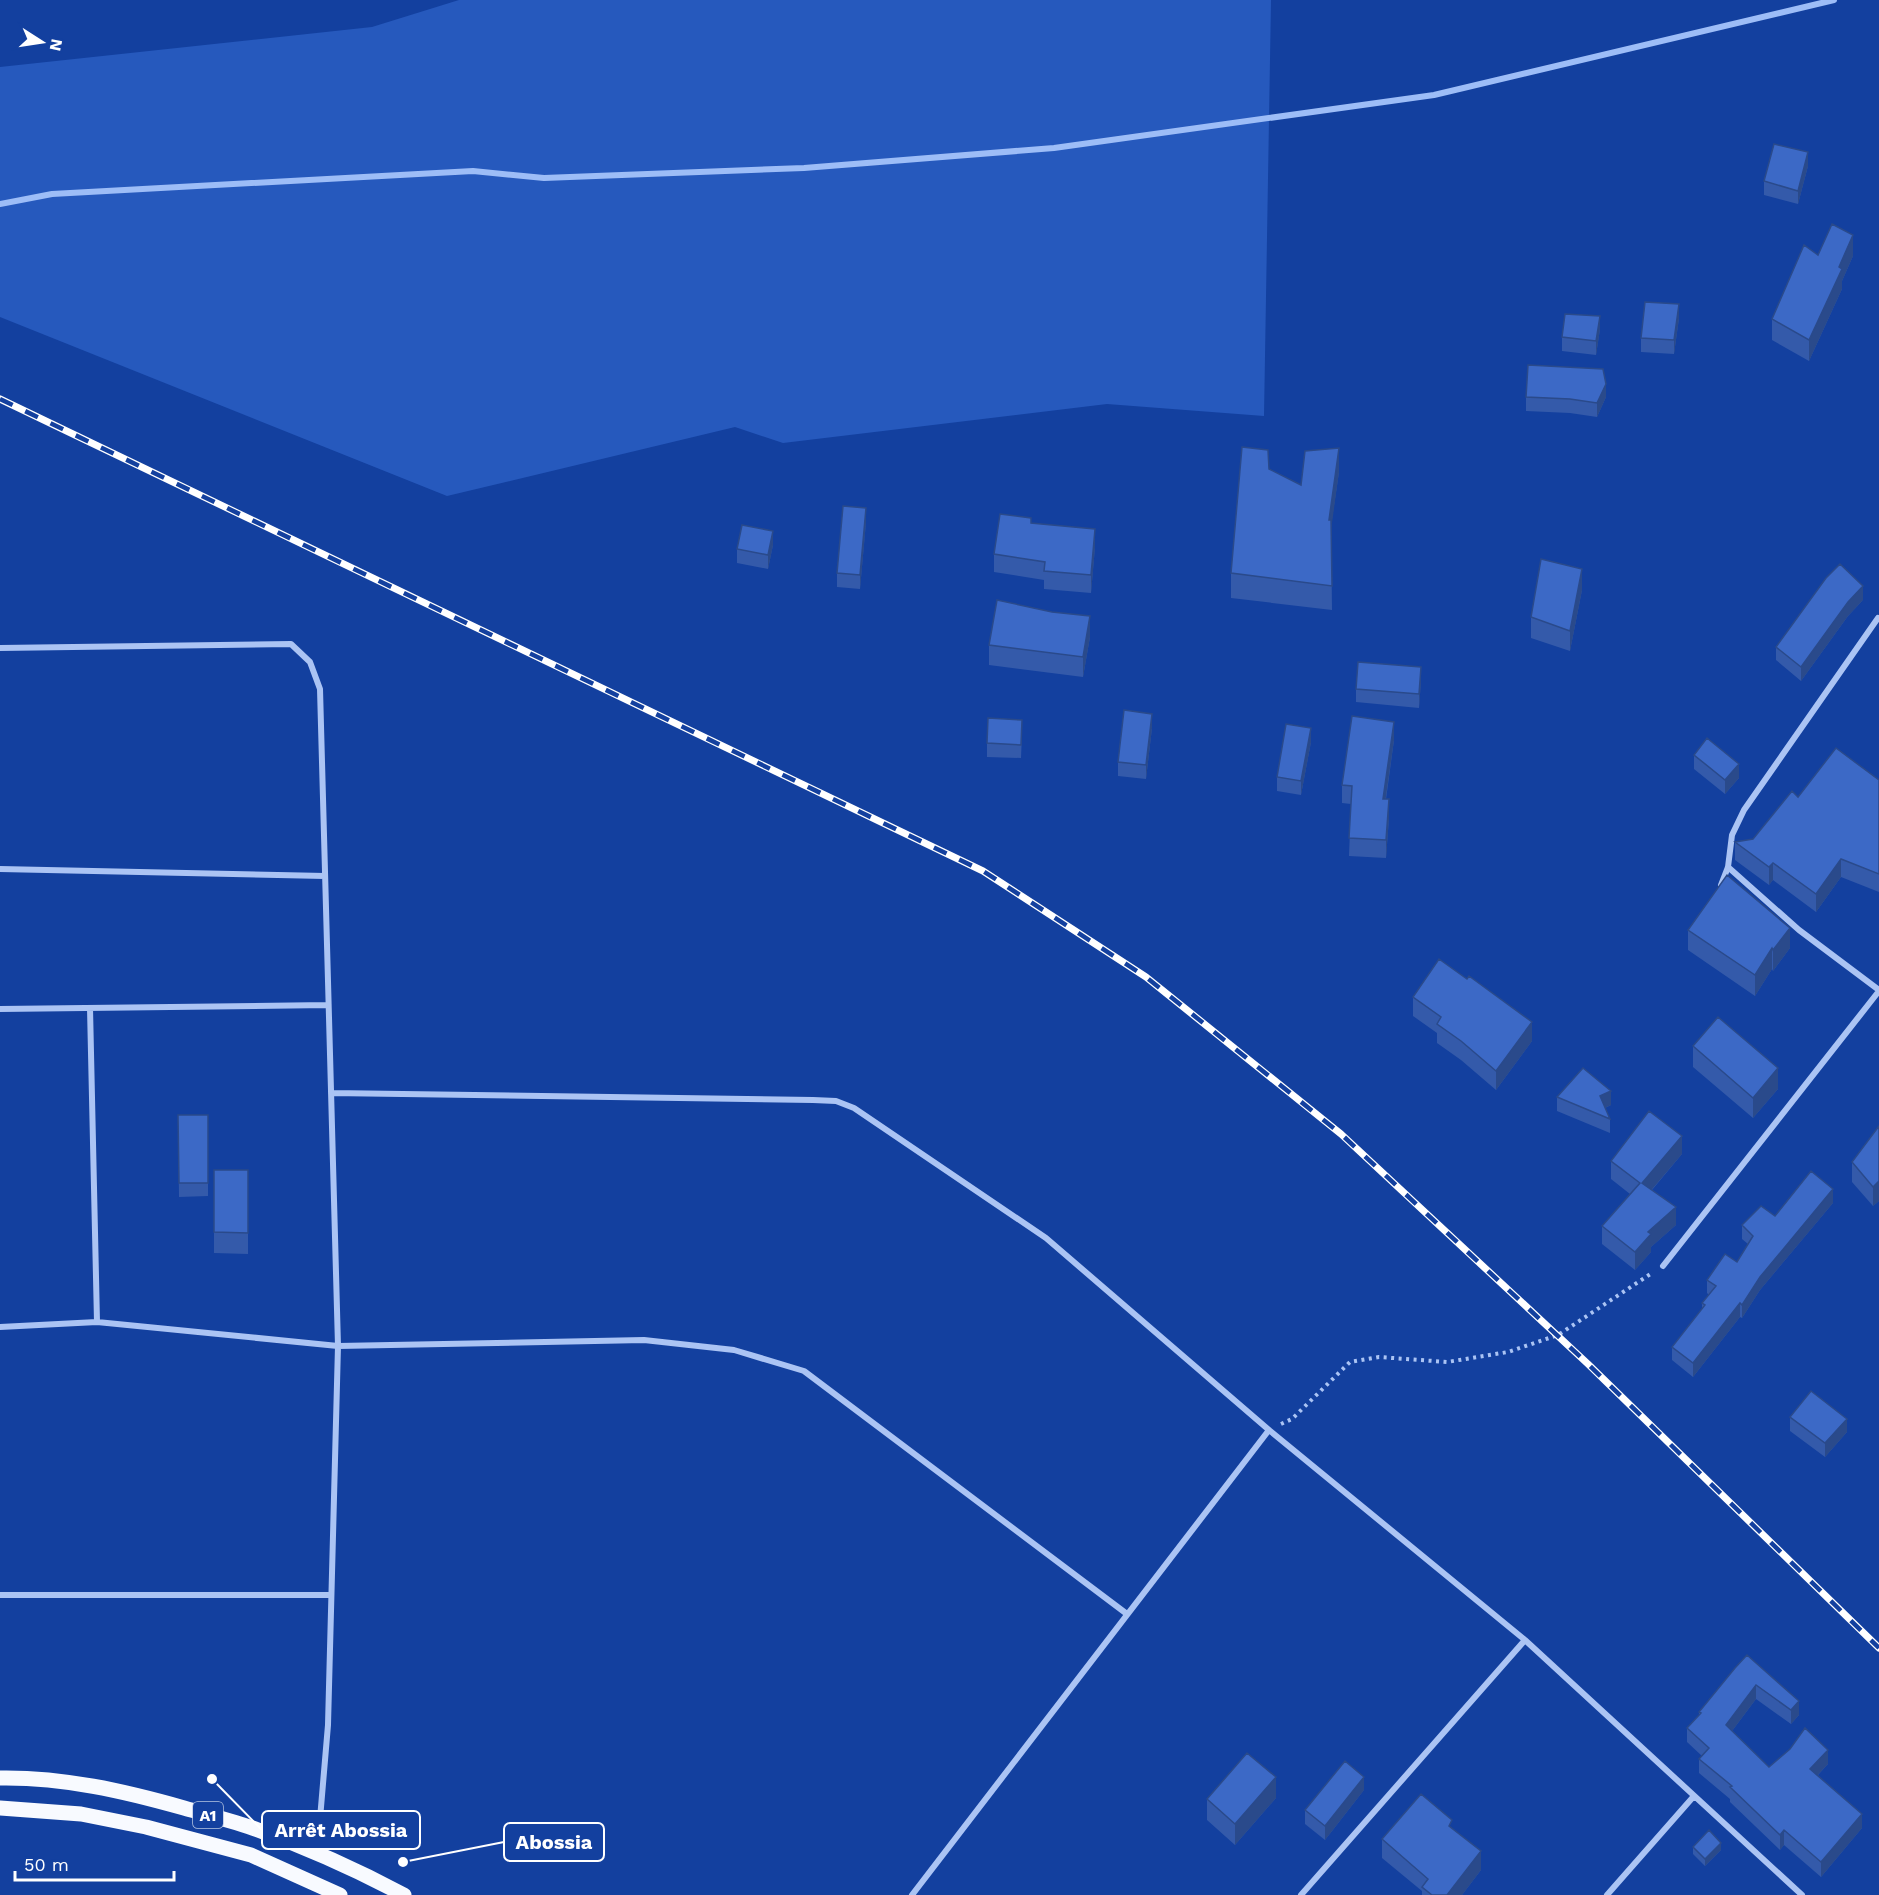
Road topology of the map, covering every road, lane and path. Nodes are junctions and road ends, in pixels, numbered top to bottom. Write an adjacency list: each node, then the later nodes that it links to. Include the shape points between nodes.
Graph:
1 (1878, 618): 3 (street, via 1744,810 1732,835)
2 (0, 648): 5 (street, via 291,644 310,662 320,689)
3 (1728, 867): 6 (street); 7 (street, via 1799,930)
4 (0, 869): 5 (street)
5 (325, 876): 8 (street)
6 (1715, 895)
7 (1879, 991): 12 (street)
8 (328, 1005): 10 (street); 11 (street)
9 (0, 1008): 10 (street)
10 (90, 1008): 13 (street)
11 (331, 1093): 15 (street); 16 (street, via 836,1101 854,1108 1046,1238)
12 (1663, 1266): 16 (path, via 1557,1335 1508,1352 1448,1362 1379,1357 1350,1362 1292,1419)
13 (98, 1322): 14 (street); 15 (street)
14 (0, 1327)
15 (338, 1346): 18 (street); 19 (street, via 644,1340 734,1350 804,1371)
16 (1269, 1430): 19 (street); 20 (street)
17 (0, 1595): 18 (street)
18 (332, 1595): 24 (street, via 328,1725)
19 (1127, 1614): 27 (street)
20 (1525, 1640): 22 (street); 28 (street)
21 (0, 1778): 24 (main road, A1, via 82,1783 150,1798 258,1829)
22 (1694, 1796): 29 (street); 30 (street)
23 (0, 1808): 25 (main road, A1, via 81,1814 146,1827 251,1855)
24 (317, 1854): 26 (main road, A1)
25 (340, 1895)
26 (404, 1895)
27 (912, 1895)
28 (1301, 1895)
29 (1607, 1895)
30 (1802, 1895)

